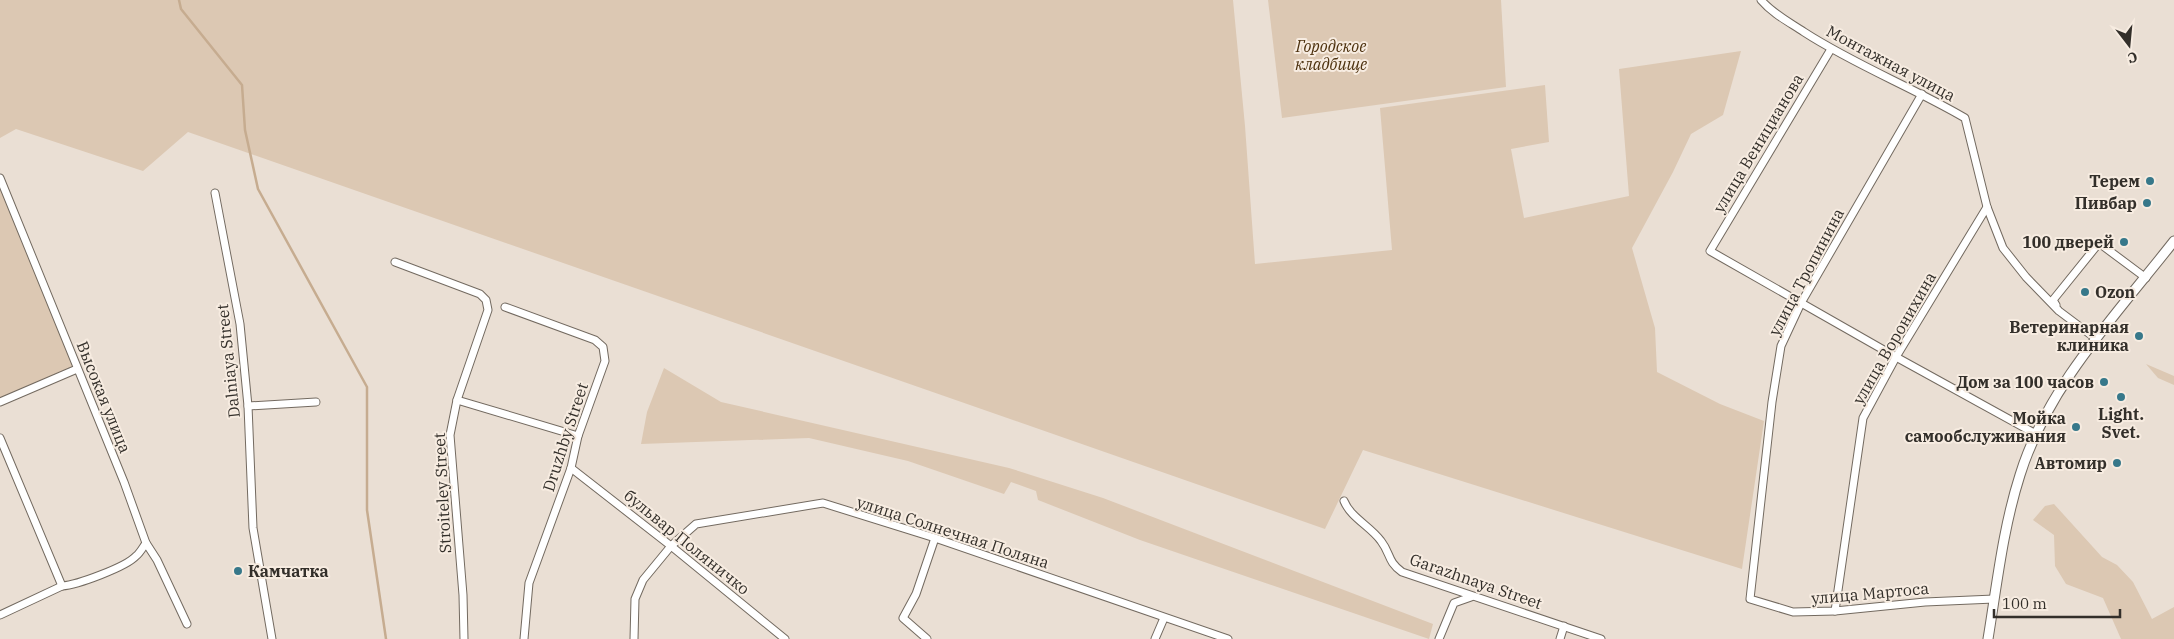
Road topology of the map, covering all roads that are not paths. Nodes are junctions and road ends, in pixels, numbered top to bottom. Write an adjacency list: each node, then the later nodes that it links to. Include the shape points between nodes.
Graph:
1 (1761, 0): 2 (street, Монтажная улица, via 1770,10)
2 (1831, 49): 3 (street, Монтажная улица); 10 (street, улица Веницианова, via 1710,251)
3 (1922, 94): 6 (street, Монтажная улица, via 1965,118); 10 (street, улица Тропинина)
4 (0, 178): 15 (street, Высокая улица)
5 (215, 193): 19 (street, Dalniaya Street, via 240,324)
6 (1987, 207): 12 (street, Монтажная улица, via 2004,248); 14 (street, улица Воронихина)
7 (2174, 241): 9 (street)
8 (396, 262): 16 (street, Stroiteley Street, via 480,294 486,300 488,310)
9 (2146, 278): 12 (street, via 2100,243 2053,300); 13 (street)
10 (1802, 303): 14 (street); 30 (street, улица Тропинина, via 1781,346)
11 (505, 307): 21 (street, Druzhby Street, via 595,340 603,347 605,361)
12 (2059, 311): 13 (street, Монтажная улица)
13 (2095, 338): 20 (street, via 2049,408)
14 (1896, 358): 20 (street); 32 (street, улица Воронихина, via 1863,418)
15 (77, 369): 17 (street); 26 (street, Высокая улица)
16 (457, 400): 21 (street); 38 (street, Stroiteley Street, via 450,435)
17 (0, 402)
18 (316, 402): 19 (street)
19 (248, 406): 37 (street, Dalniaya Street, via 253,528)
20 (2036, 434): 31 (street, via 2020,473 2010,511)
21 (578, 436): 23 (street, Druzhby Street)
22 (0, 438): 28 (street)
23 (571, 468): 27 (street, бульвар Поляничко); 39 (street, Druzhby Street, via 528,583)
24 (1344, 501): 29 (street, Garazhnaya Street, via 1347,509 1381,541 1392,564 1402,572)
25 (936, 538): 27 (street, улица Солнечная Поляна, via 823,503 696,524); 34 (street, улица Солнечная Поляна); 42 (street, via 916,594 903,618)
26 (146, 543): 28 (street, via 136,557 124,564 73,585); 35 (street, Высокая улица)
27 (671, 546): 40 (street, улица Солнечная Поляна, via 643,580 637,593); 41 (street, бульвар Поляничко)
28 (62, 586): 33 (street)
29 (1472, 597): 36 (street, Garazhnaya Street); 45 (street, via 1454,603)
30 (1750, 599): 32 (street, улица Мартоса, via 1793,612)
31 (1994, 599): 32 (street, улица Мартоса); 48 (street)
32 (1835, 611)
33 (0, 615)
34 (1164, 618): 43 (street); 44 (street, улица Солнечная Поляна)
35 (187, 624)
36 (1564, 626): 46 (street); 47 (street, Garazhnaya Street)
37 (272, 639)
38 (464, 639)
39 (524, 639)
40 (634, 639)
41 (785, 639)
42 (928, 639)
43 (1156, 639)
44 (1228, 639)
45 (1439, 639)
46 (1560, 639)
47 (1601, 639)
48 (1988, 639)

